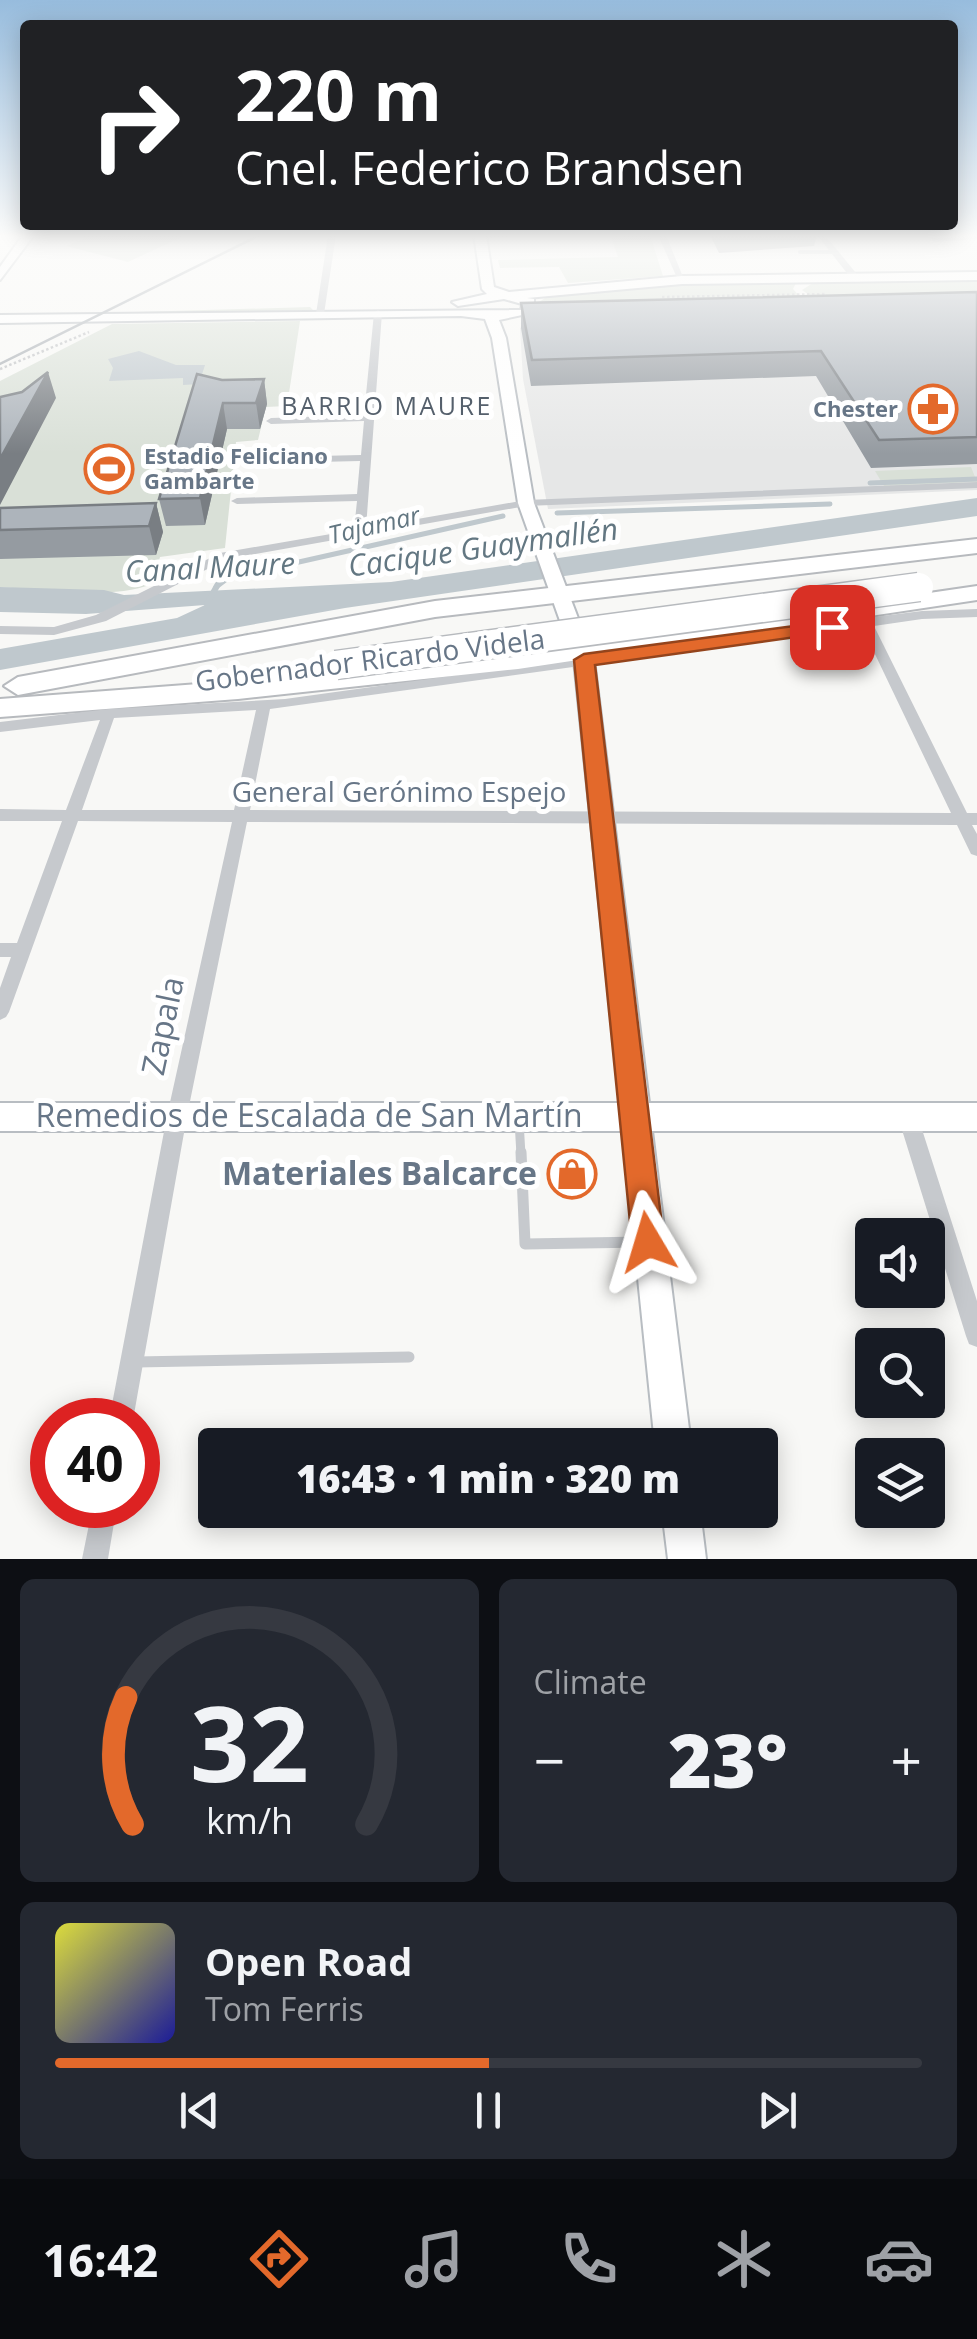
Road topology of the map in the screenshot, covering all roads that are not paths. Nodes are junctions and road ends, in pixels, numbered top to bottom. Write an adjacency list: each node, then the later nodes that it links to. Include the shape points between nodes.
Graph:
1 (485, 308): 5 (main road)
2 (527, 308): 6 (main road)
3 (568, 308): 6 (main road)
4 (321, 310): 5 (main road); 7 (main road); 8 (main road)
5 (483, 310): 6 (main road); 7 (main road); 9 (main road)
6 (525, 312): 9 (main road)
7 (378, 313): 10 (street)
8 (0, 315)
9 (499, 338): 17 (main road)
10 (369, 418): 11 (street); 12 (street)
11 (270, 422)
12 (366, 458): 13 (street); 15 (street)
13 (235, 461)
14 (977, 485): 17 (street)
15 (362, 498): 16 (street); 18 (street)
16 (237, 501)
17 (526, 503): 18 (street); 21 (main road)
18 (360, 530): 27 (street, via 224,556 118,611 54,630)
19 (977, 546): 21 (highway)
20 (977, 560): 22 (highway, Gobernador Ricardo Videla)
21 (551, 577): 28 (main road); 29 (highway)
22 (912, 579): 23 (highway, Gobernador Ricardo Videla); 29 (highway, Gobernador Ricardo Videla, bridge)
23 (977, 580)
24 (977, 594): 28 (highway)
25 (977, 613): 26 (street)
26 (866, 622): 28 (street); 37 (street)
27 (0, 630)
28 (583, 656): 29 (highway, via 252,689); 30 (street); 36 (main road)
29 (12, 696)
30 (264, 706): 31 (street); 35 (street, Zapala)
31 (110, 714): 32 (street); 34 (street)
32 (0, 727)
33 (0, 815): 34 (street, General Gerónimo Espejo)
34 (72, 816): 35 (street, General Gerónimo Espejo); 40 (street)
35 (240, 816): 36 (street, General Gerónimo Espejo); 43 (street, Zapala)
36 (600, 818): 37 (street, General Gerónimo Espejo); 45 (main road)
37 (971, 820): 38 (street)
38 (977, 850)
39 (0, 950): 40 (street)
40 (22, 950): 41 (street)
41 (0, 1012)
42 (0, 1116): 43 (main road, Remedios de Escalada de San Martín)
43 (178, 1116): 44 (main road, Remedios de Escalada de San Martín); 51 (street, Zapala)
44 (518, 1116): 45 (main road, Remedios de Escalada de San Martín); 48 (lane, via 526,1244)
45 (633, 1116): 46 (main road, Remedios de Escalada de San Martín); 48 (main road)
46 (908, 1117): 47 (main road, Remedios de Escalada de San Martín); 49 (street)
47 (977, 1117)
48 (648, 1242): 53 (main road)
49 (977, 1336)
50 (409, 1357): 51 (lane)
51 (132, 1362): 52 (street, Zapala)
52 (125, 1398)
53 (671, 1428)
54 (100, 1528): 56 (street)
55 (683, 1528): 57 (main road)
56 (94, 1559)
57 (687, 1559)

